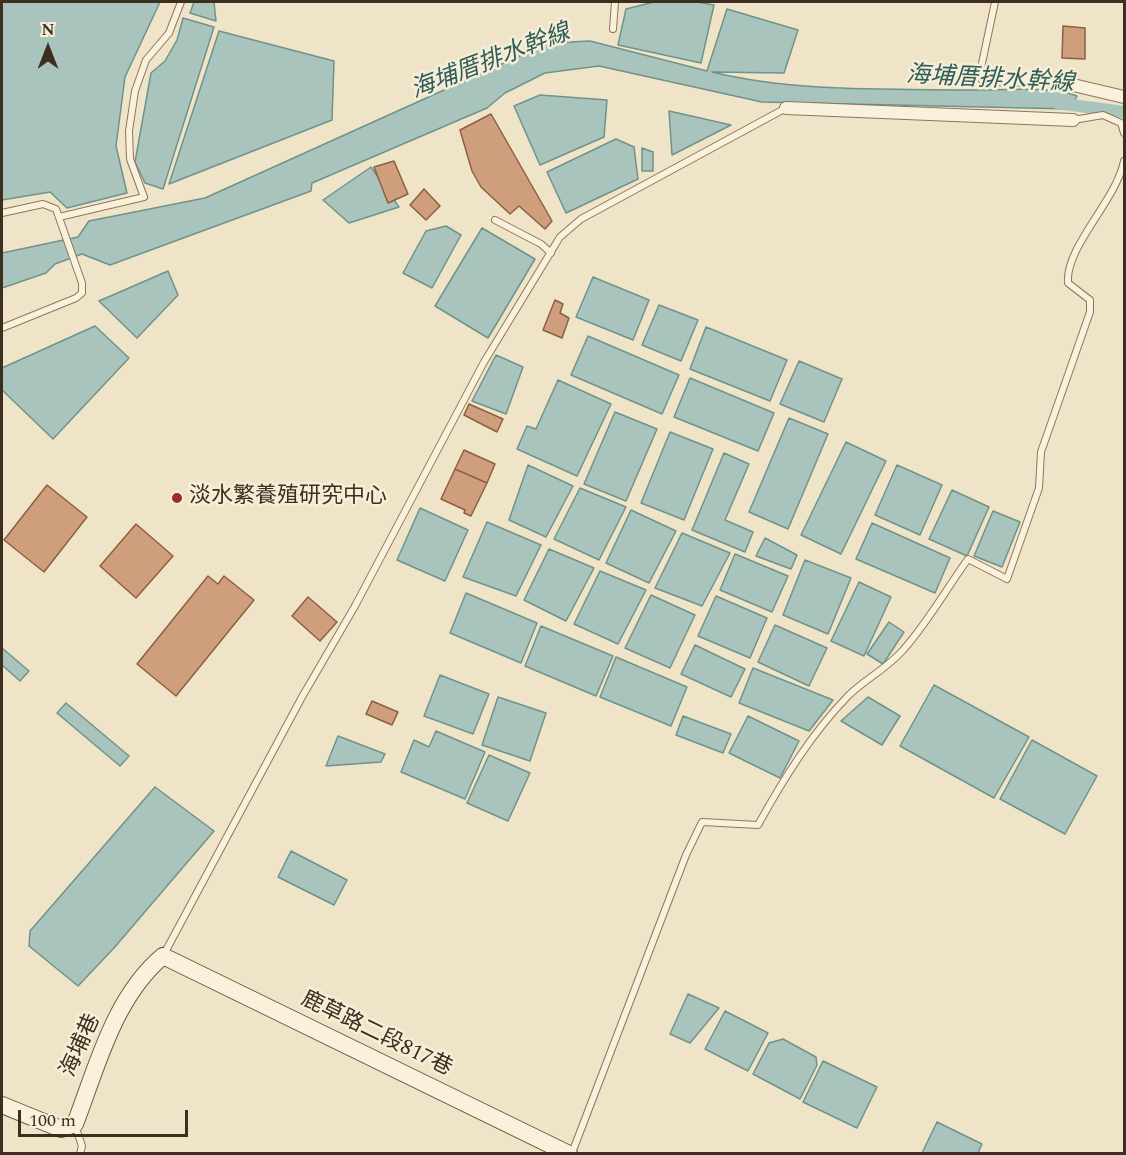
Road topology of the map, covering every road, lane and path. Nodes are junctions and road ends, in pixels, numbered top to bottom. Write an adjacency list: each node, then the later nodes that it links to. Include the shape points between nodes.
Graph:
1 (181, 2): 12 (lane, via 169,33 146,60 135,91 129,131 130,159 144,197)
2 (615, 2): 4 (lane)
3 (995, 2): 5 (lane, via 981,68)
4 (613, 29)
5 (985, 79): 6 (street, via 1052,80)
6 (1125, 97)
7 (786, 108): 8 (street); 14 (lane, via 580,219 560,237)
8 (1073, 120): 9 (lane, via 1103,115 1121,123)
9 (1125, 133)
10 (1125, 161): 20 (lane, via 1106,204 1074,253 1067,272 1068,283 1090,300 1090,312 1041,452 1039,488 1007,579 968,559 906,648 849,695 822,726 758,825 702,822)
11 (2, 213): 12 (lane, via 44,204 56,209)
12 (59, 217): 15 (lane, via 82,293)
13 (495, 220): 14 (lane, via 542,244)
14 (551, 254): 16 (lane, via 484,362)
15 (2, 328)
16 (163, 956): 18 (street, 海埔巷, via 147,969 96,1060); 20 (street, 鹿草路二段817巷)
17 (2, 1105): 18 (street, via 62,1130)
18 (75, 1124): 19 (lane, via 82,1146)
19 (80, 1154)
20 (570, 1154)

